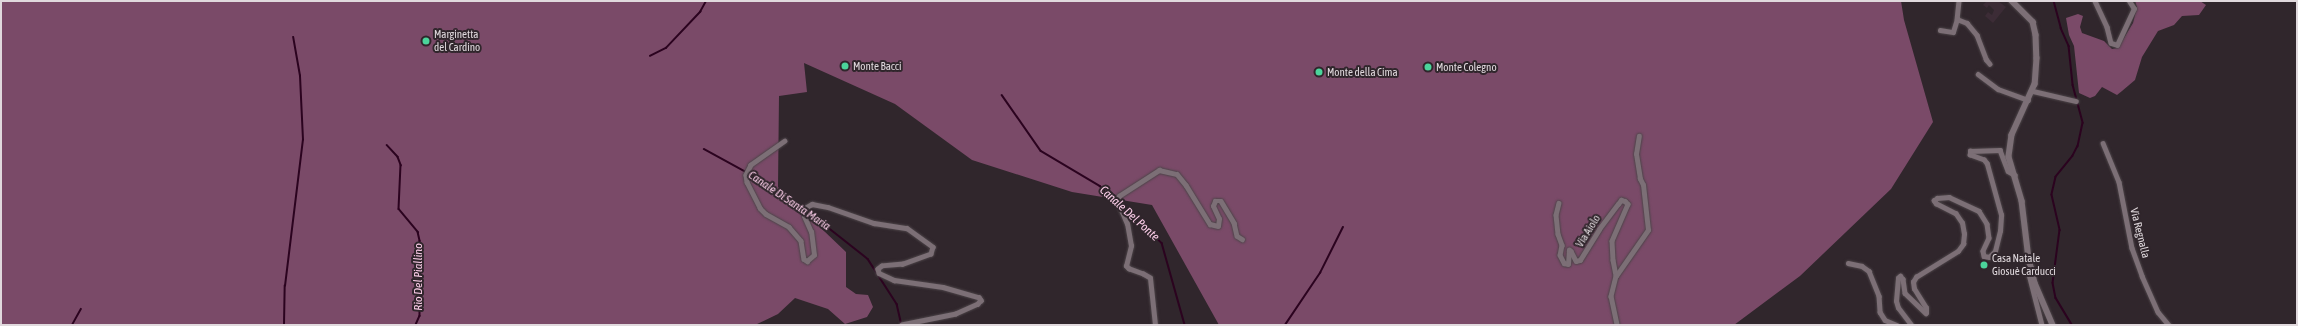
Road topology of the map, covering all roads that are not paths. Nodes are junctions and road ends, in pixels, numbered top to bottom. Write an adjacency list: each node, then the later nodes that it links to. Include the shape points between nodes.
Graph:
1 (1959, 1): 5 (street)
2 (2012, 1): 9 (street, via 2026,13 2034,27 2037,58 2036,84)
3 (2095, 1): 4 (street, via 2108,27 2111,43 2117,45 2124,35 2134,9)
4 (2129, 1)
5 (1958, 19): 6 (street, via 1953,32); 7 (street, via 1967,23 1977,35)
6 (1940, 30)
7 (1990, 64)
8 (1978, 74): 10 (street, via 1998,90)
9 (2033, 91): 10 (street); 11 (street)
10 (2028, 100): 15 (street, via 2010,142 2009,157)
11 (2076, 101)
12 (1638, 136): 20 (street, Via Aiolo, via 1636,154 1643,185 1648,230)
13 (785, 141): 21 (street, via 751,165 746,175 747,182 760,208 789,228 800,241 804,259 807,261 814,255 811,232 804,216 805,208 812,204 828,207 874,223 907,228 933,247 931,254 903,264 882,266 878,268 879,273 894,280 943,287 979,297 981,300 978,304 956,314)
14 (2103, 143): 28 (street, Via Regnalla, via 2119,182 2132,248 2142,276 2158,312)
15 (2015, 175): 19 (street, via 2022,200); 25 (street, via 2008,171 2000,150 1970,151 1970,155 1984,160 1987,164 2001,215 1995,250 1989,257 1984,256 1983,251 1989,238 1987,224 1979,211 1949,197 1937,198 1934,201 1956,214 1962,222 1963,244 1958,251 1916,277 1913,282 1926,313 1905,293 1903,279 1900,276 1898,278 1896,301 1898,308)
16 (1559, 203): 20 (street, Via Aiolo, via 1556,214 1562,245 1560,255 1564,263 1568,264 1569,250 1576,261 1580,260 1621,200 1626,201 1628,204 1612,241 1612,260)
17 (1242, 239): 22 (street, via 1237,236 1234,223 1221,201 1215,201 1213,206 1219,219 1218,226 1210,224 1177,174 1159,170 1119,196 1117,201 1131,246 1126,266 1150,278)
18 (1848, 263): 24 (street, via 1862,266 1869,271 1879,296 1880,312 1885,320)
19 (2032, 268): 26 (street, via 2028,274); 27 (street, via 2035,283)
20 (1616, 276): 23 (street, Via Aiolo, via 1612,296)
21 (902, 325)
22 (1155, 325)
23 (1617, 325)
24 (1897, 325)
25 (1911, 325)
26 (2042, 325)
27 (2053, 325)
28 (2168, 325)

